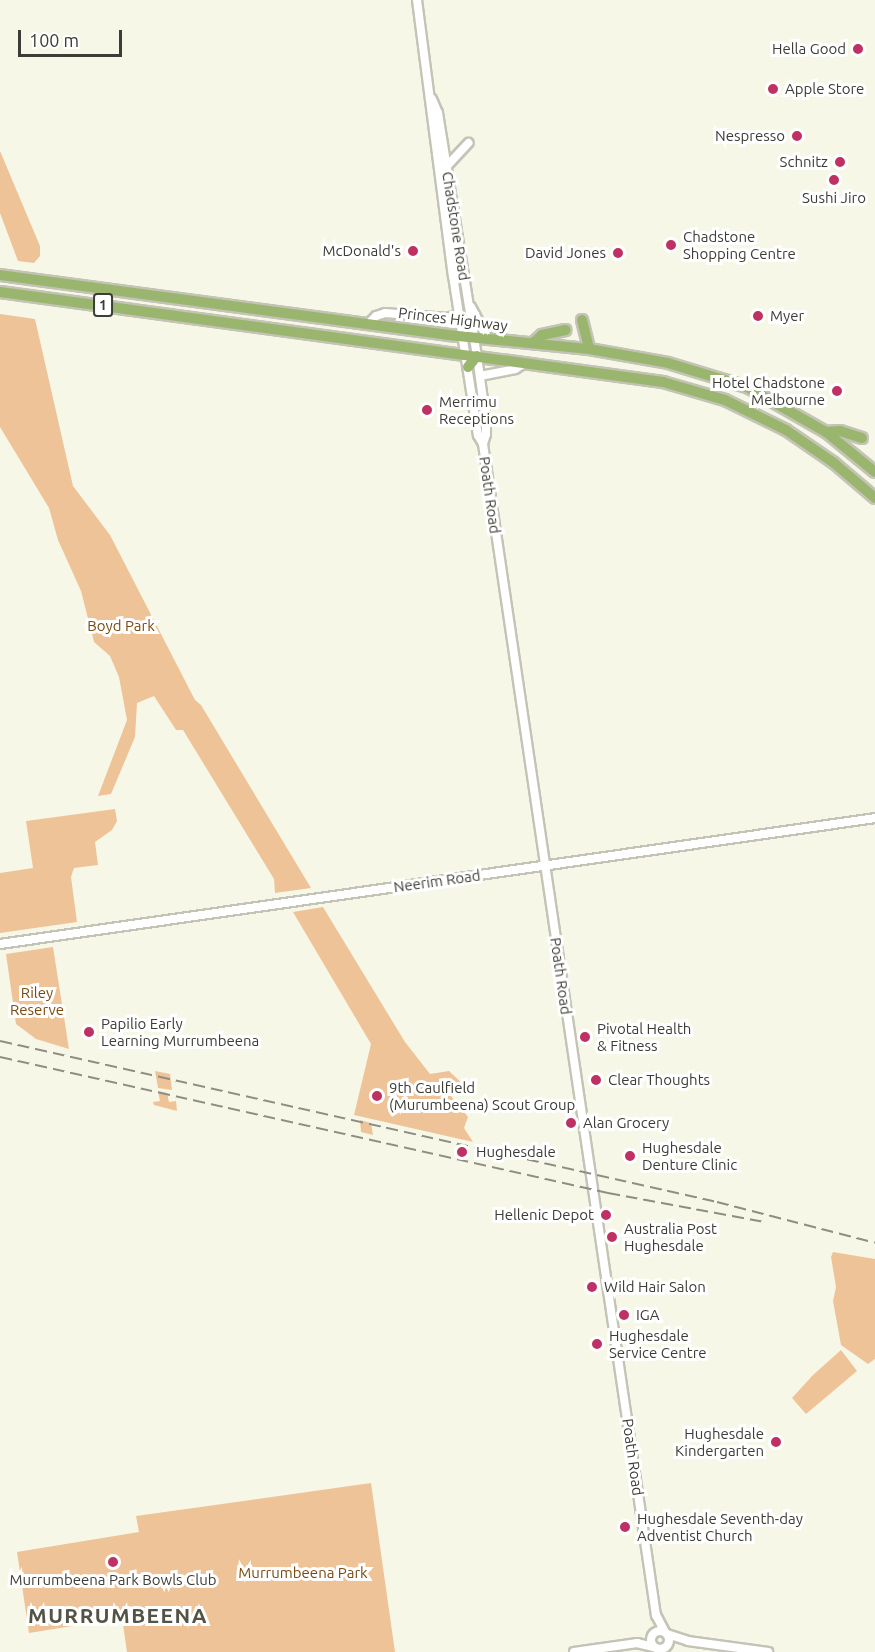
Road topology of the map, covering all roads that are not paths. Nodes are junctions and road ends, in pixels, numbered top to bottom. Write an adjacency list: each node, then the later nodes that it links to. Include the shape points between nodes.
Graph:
1 (417, 0): 2 (street, Chadstone Road)
2 (431, 97): 4 (street, Chadstone Road, via 438,113); 8 (street, Chadstone Road, via 430,113)
3 (468, 143): 4 (street)
4 (446, 167): 7 (street, Chadstone Road)
5 (0, 275): 10 (highway, Princes Highway / 1)
6 (0, 292): 16 (highway, 1)
7 (469, 304): 12 (street, Chadstone Road); 13 (street)
8 (459, 314): 10 (street, via 443,318 389,312); 12 (street, Chadstone Road)
9 (582, 320): 15 (highway)
10 (368, 324): 12 (highway, Princes Highway / 1)
11 (565, 330): 14 (highway, via 542,335)
12 (469, 336): 13 (highway, Princes Highway / 1); 16 (street, Chadstone Road)
13 (488, 339): 14 (highway, Princes Highway / 1)
14 (533, 343): 15 (highway, Princes Highway / 1)
15 (589, 349): 21 (highway, Princes Highway / 1, via 668,363 724,379)
16 (472, 355): 17 (highway, 1); 18 (highway); 19 (street, Poath Road)
17 (525, 362): 19 (street, via 515,369); 20 (highway, 1, via 671,384 725,400)
18 (468, 368): 23 (street, Poath Road, via 478,435)
19 (480, 376): 23 (street, Poath Road, via 486,434)
20 (786, 430): 24 (highway); 27 (highway, 1, via 829,459)
21 (826, 432): 22 (highway, via 840,431); 26 (highway, Princes Highway / 1)
22 (862, 438)
23 (483, 444): 29 (street, Poath Road)
24 (789, 445)
25 (875, 457): 26 (highway)
26 (873, 470)
27 (875, 498)
28 (875, 818): 29 (street, Neerim Road)
29 (544, 866): 30 (street, Neerim Road); 31 (street, Poath Road)
30 (0, 944)
31 (656, 1615): 32 (street, Poath Road); 33 (street, Poath Road)
32 (666, 1633): 33 (street); 34 (street); 36 (street)
33 (653, 1635): 35 (street); 37 (street, Poath Road)
34 (688, 1641): 36 (street); 39 (street)
35 (637, 1643): 37 (street); 38 (street)
36 (667, 1648): 37 (street)
37 (655, 1649)
38 (574, 1652)
39 (768, 1652)

